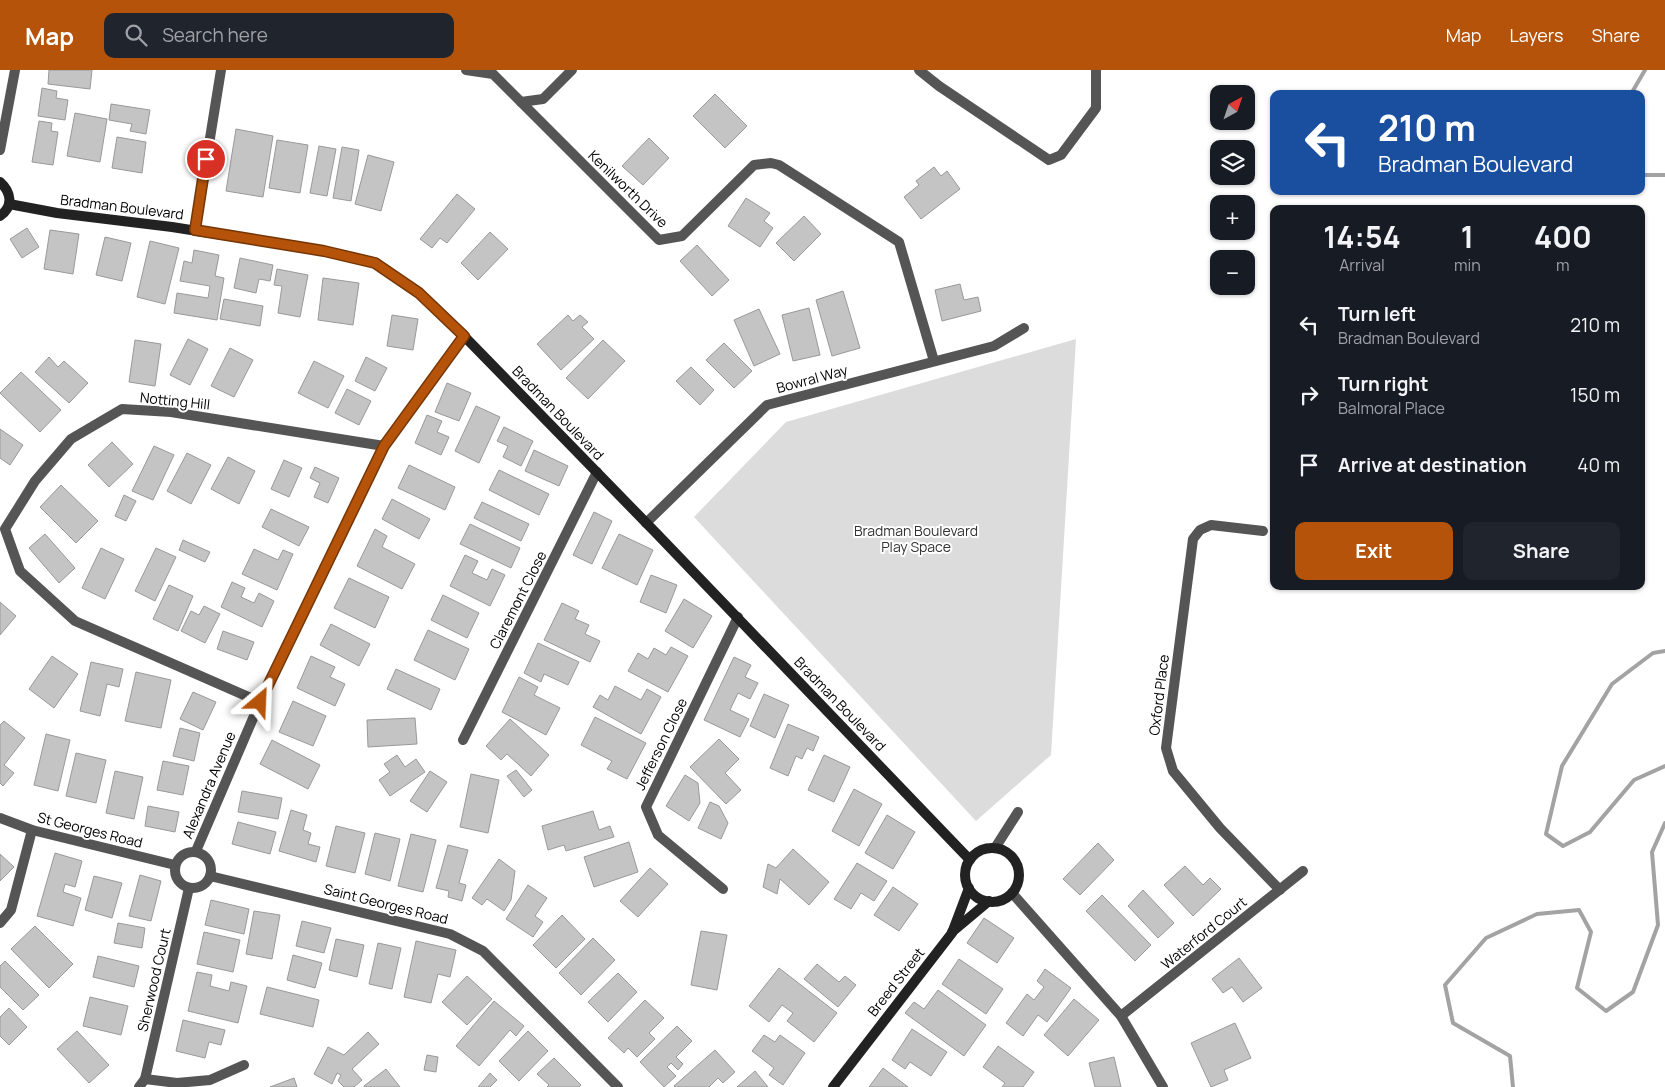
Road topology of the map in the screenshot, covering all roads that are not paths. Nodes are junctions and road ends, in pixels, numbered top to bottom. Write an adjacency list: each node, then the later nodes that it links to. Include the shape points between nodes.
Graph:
1 (15, 70): 8 (street)
2 (220, 70): 12 (street)
3 (466, 70): 7 (street, Kenilworth Drive, via 493,74)
4 (572, 70): 7 (street, via 543,99)
5 (919, 70): 6 (street, via 1049,160 1061,155 1096,108)
6 (1096, 70)
7 (521, 102): 15 (street, Kenilworth Drive, via 659,240 682,236 754,165 779,165 899,242)
8 (0, 150)
9 (0, 182): 10 (street, via 10,195)
10 (10, 204): 11 (street); 12 (street, Bradman Boulevard)
11 (0, 216)
12 (195, 230): 14 (street, Bradman Boulevard, via 324,251 375,263 419,293)
13 (1024, 328): 15 (street, Bowral Way, via 994,346)
14 (464, 336): 16 (street, Alexandra Avenue); 17 (street, Bradman Boulevard)
15 (934, 361): 18 (street, Bowral Way, via 767,405)
16 (384, 446): 21 (street, Alexandra Avenue); 21 (street, Notting Hill, via 171,412 122,409 71,439 35,481 5,528 20,571 75,621)
17 (597, 472): 18 (street, Bradman Boulevard); 22 (street, Claremont Close)
18 (646, 523): 20 (street, Bradman Boulevard)
19 (1263, 531): 35 (street, Oxford Place, via 1211,525 1193,538 1166,748 1173,772 1220,828)
20 (738, 617): 28 (street, Bradman Boulevard); 34 (street, Jefferson Close, via 646,807 658,835)
21 (260, 702): 27 (street, Alexandra Avenue)
22 (463, 740)
23 (1018, 812): 26 (street)
24 (0, 818): 25 (street, St Georges Road)
25 (32, 830): 29 (street, St Georges Road); 38 (street, via 11,910)
26 (995, 848): 28 (street, via 981,851); 36 (street, via 1010,854 1018,868 1018,883)
27 (196, 851): 29 (street, via 183,854); 31 (street, via 207,857 212,869)
28 (970, 860): 33 (street, via 965,874)
29 (175, 865): 32 (street, via 176,876)
30 (1303, 871): 35 (street, Waterford Court)
31 (210, 876): 32 (street, via 202,886); 43 (street, Saint Georges Road, via 450,934 483,951)
32 (189, 888): 42 (street, Sherwood Court)
33 (969, 888): 37 (street, via 981,899); 39 (street, Breed Street)
34 (723, 889)
35 (1280, 890): 40 (street, Waterford Court)
36 (1012, 893): 37 (street, via 998,901); 40 (street)
37 (989, 901): 39 (street)
38 (0, 923)
39 (952, 933): 44 (street, Breed Street)
40 (1121, 1016): 45 (street)
41 (244, 1065): 42 (street, Sherwood Court, via 210,1080)
42 (142, 1083)
43 (618, 1087)
44 (833, 1087)
45 (1162, 1087)

